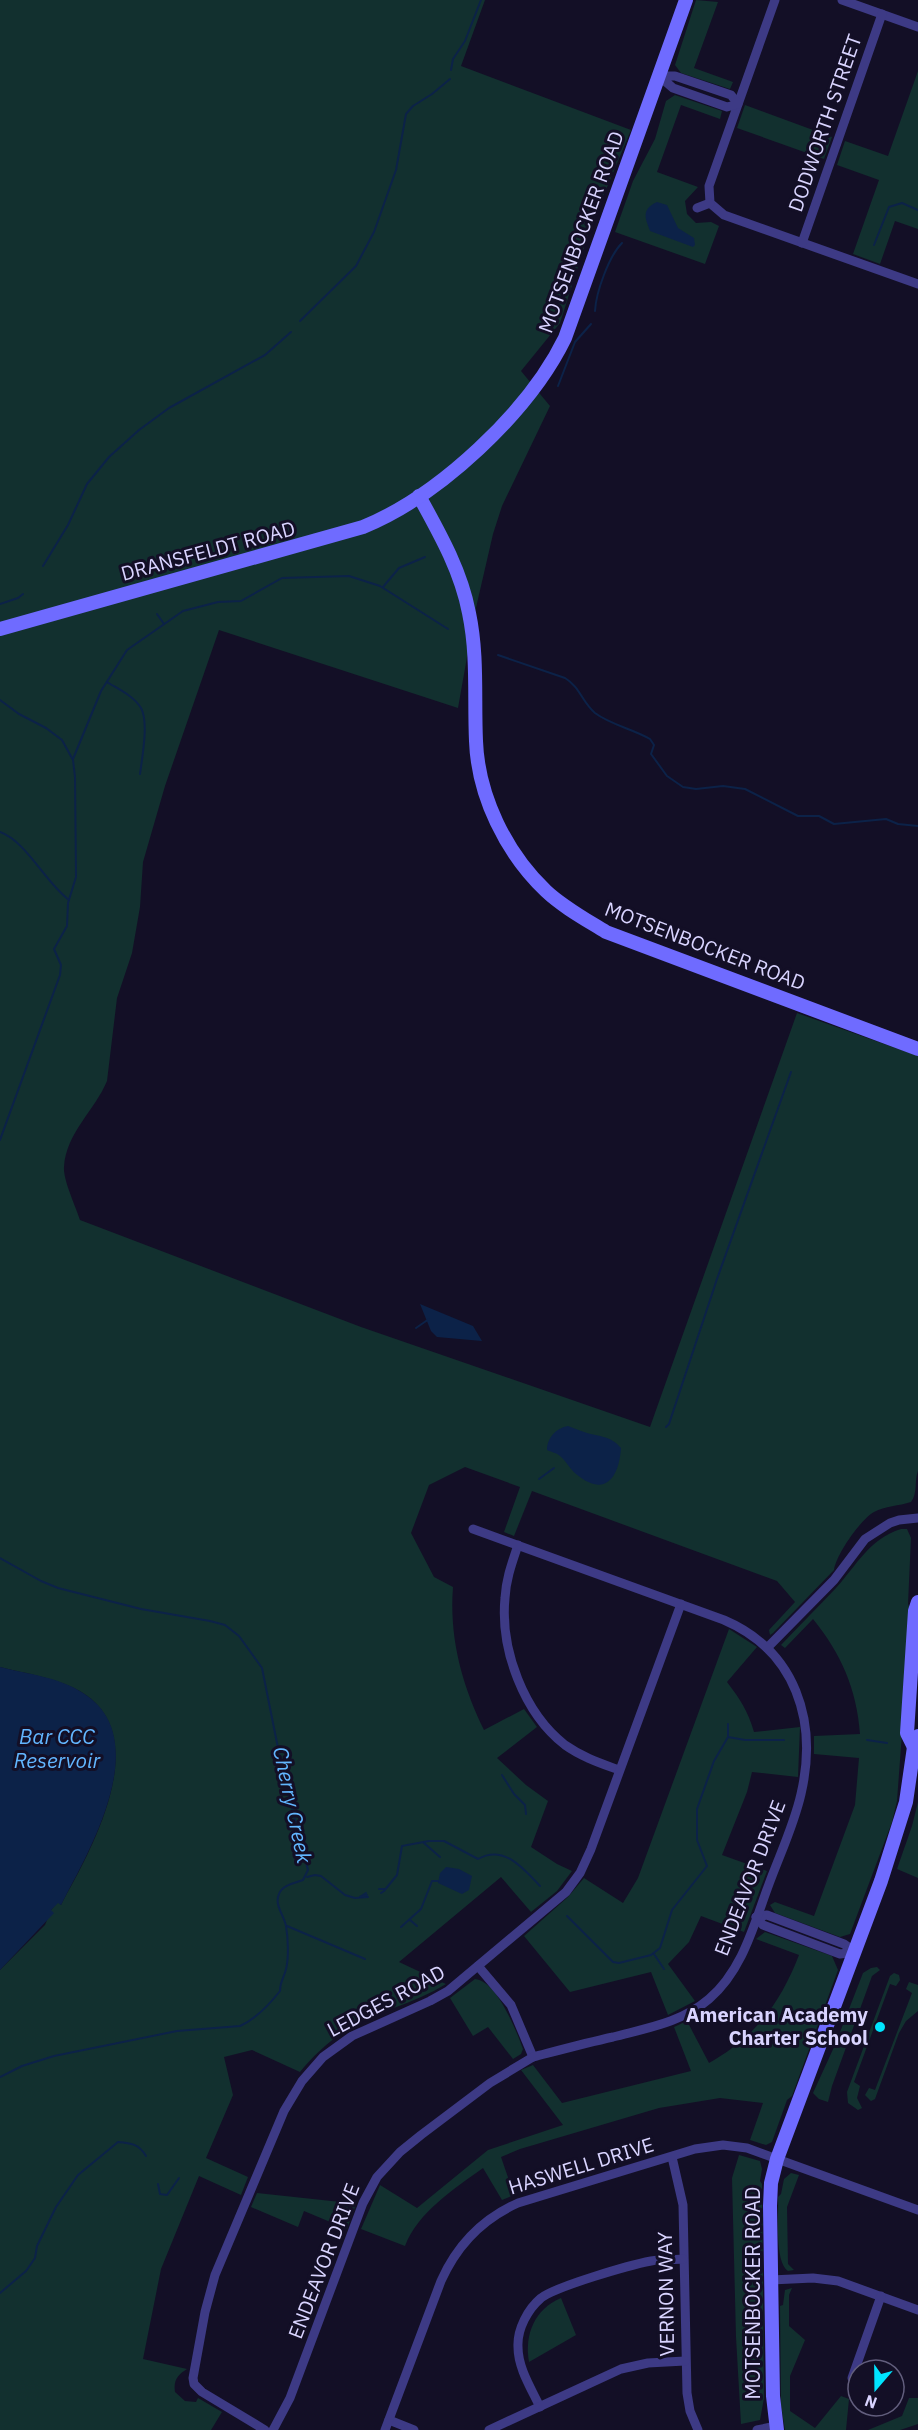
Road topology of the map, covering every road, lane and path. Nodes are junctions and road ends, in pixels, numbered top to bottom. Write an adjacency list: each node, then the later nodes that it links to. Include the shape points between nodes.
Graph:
1 (686, 0): 6 (main road, MOTSENBOCKER ROAD)
2 (775, 0): 7 (street)
3 (842, 0): 4 (street)
4 (882, 14): 5 (street); 10 (street, DODWORTH STREET)
5 (918, 27)
6 (659, 76): 7 (street, via 675,76 731,95); 12 (main road, MOTSENBOCKER ROAD, via 559,350 496,431)
7 (738, 104): 8 (street, via 709,186)
8 (710, 203): 9 (street); 10 (street, via 724,215)
9 (697, 208)
10 (802, 243): 11 (street)
11 (918, 284)
12 (419, 496): 13 (main road, DRANSFELDT ROAD, via 354,530); 14 (main road, MOTSENBOCKER ROAD, via 453,561 470,615 482,784 507,843 525,868 546,891 606,932)
13 (0, 629)
14 (918, 1049)
15 (918, 1518): 20 (street, via 890,1523 865,1539 834,1580)
16 (473, 1529): 17 (street, ENDEAVOR DRIVE)
17 (518, 1545): 19 (street, ENDEAVOR DRIVE); 22 (street, via 508,1576 504,1613 512,1659 524,1695 542,1723 567,1746)
18 (918, 1602): 21 (main road, MOTSENBOCKER ROAD, via 907,1733)
19 (681, 1604): 20 (street, ENDEAVOR DRIVE, via 732,1624); 22 (street, LEDGES ROAD)
20 (767, 1648): 23 (street, ENDEAVOR DRIVE, via 797,1692 806,1724 807,1747 801,1794)
21 (916, 1741): 24 (main road, MOTSENBOCKER ROAD, via 901,1817)
22 (619, 1770): 25 (street, LEDGES ROAD, via 591,1849 572,1884)
23 (756, 1917): 24 (street, via 763,1925 840,1954); 26 (street, ENDEAVOR DRIVE, via 743,1954 728,1980 693,2011 662,2025)
24 (855, 1952): 28 (main road, MOTSENBOCKER ROAD)
25 (478, 1966): 26 (street, via 511,2005); 39 (street, LEDGES ROAD, via 441,1996 362,2030 332,2050 308,2073 284,2112 211,2287 193,2378 197,2389)
26 (533, 2057): 40 (street, ENDEAVOR DRIVE, via 490,2083 399,2152 377,2178 363,2203 290,2398)
27 (672, 2157): 28 (street, HASWELL DRIVE, via 723,2145 747,2148); 30 (street, VERNON WAY, via 682,2197); 37 (street, HASWELL DRIVE, via 518,2203 477,2229 458,2250 445,2273)
28 (777, 2159): 29 (street, HASWELL DRIVE); 31 (main road, MOTSENBOCKER ROAD, via 770,2190)
29 (918, 2210)
30 (683, 2259): 35 (street, VERNON WAY); 36 (street, via 639,2264 558,2289 536,2303 523,2324 518,2345 520,2363)
31 (771, 2280): 32 (street, via 830,2279); 38 (main road, MOTSENBOCKER ROAD)
32 (881, 2296): 33 (street); 34 (street)
33 (918, 2310)
34 (859, 2358)
35 (685, 2361): 36 (street, via 621,2369); 44 (street, VERNON WAY, via 688,2400)
36 (540, 2407): 43 (street)
37 (389, 2420): 41 (street, HASWELL DRIVE); 42 (street)
38 (776, 2428): 45 (street)
39 (265, 2430)
40 (273, 2430)
41 (385, 2430)
42 (414, 2430)
43 (489, 2430)
44 (698, 2430)
45 (757, 2430)

